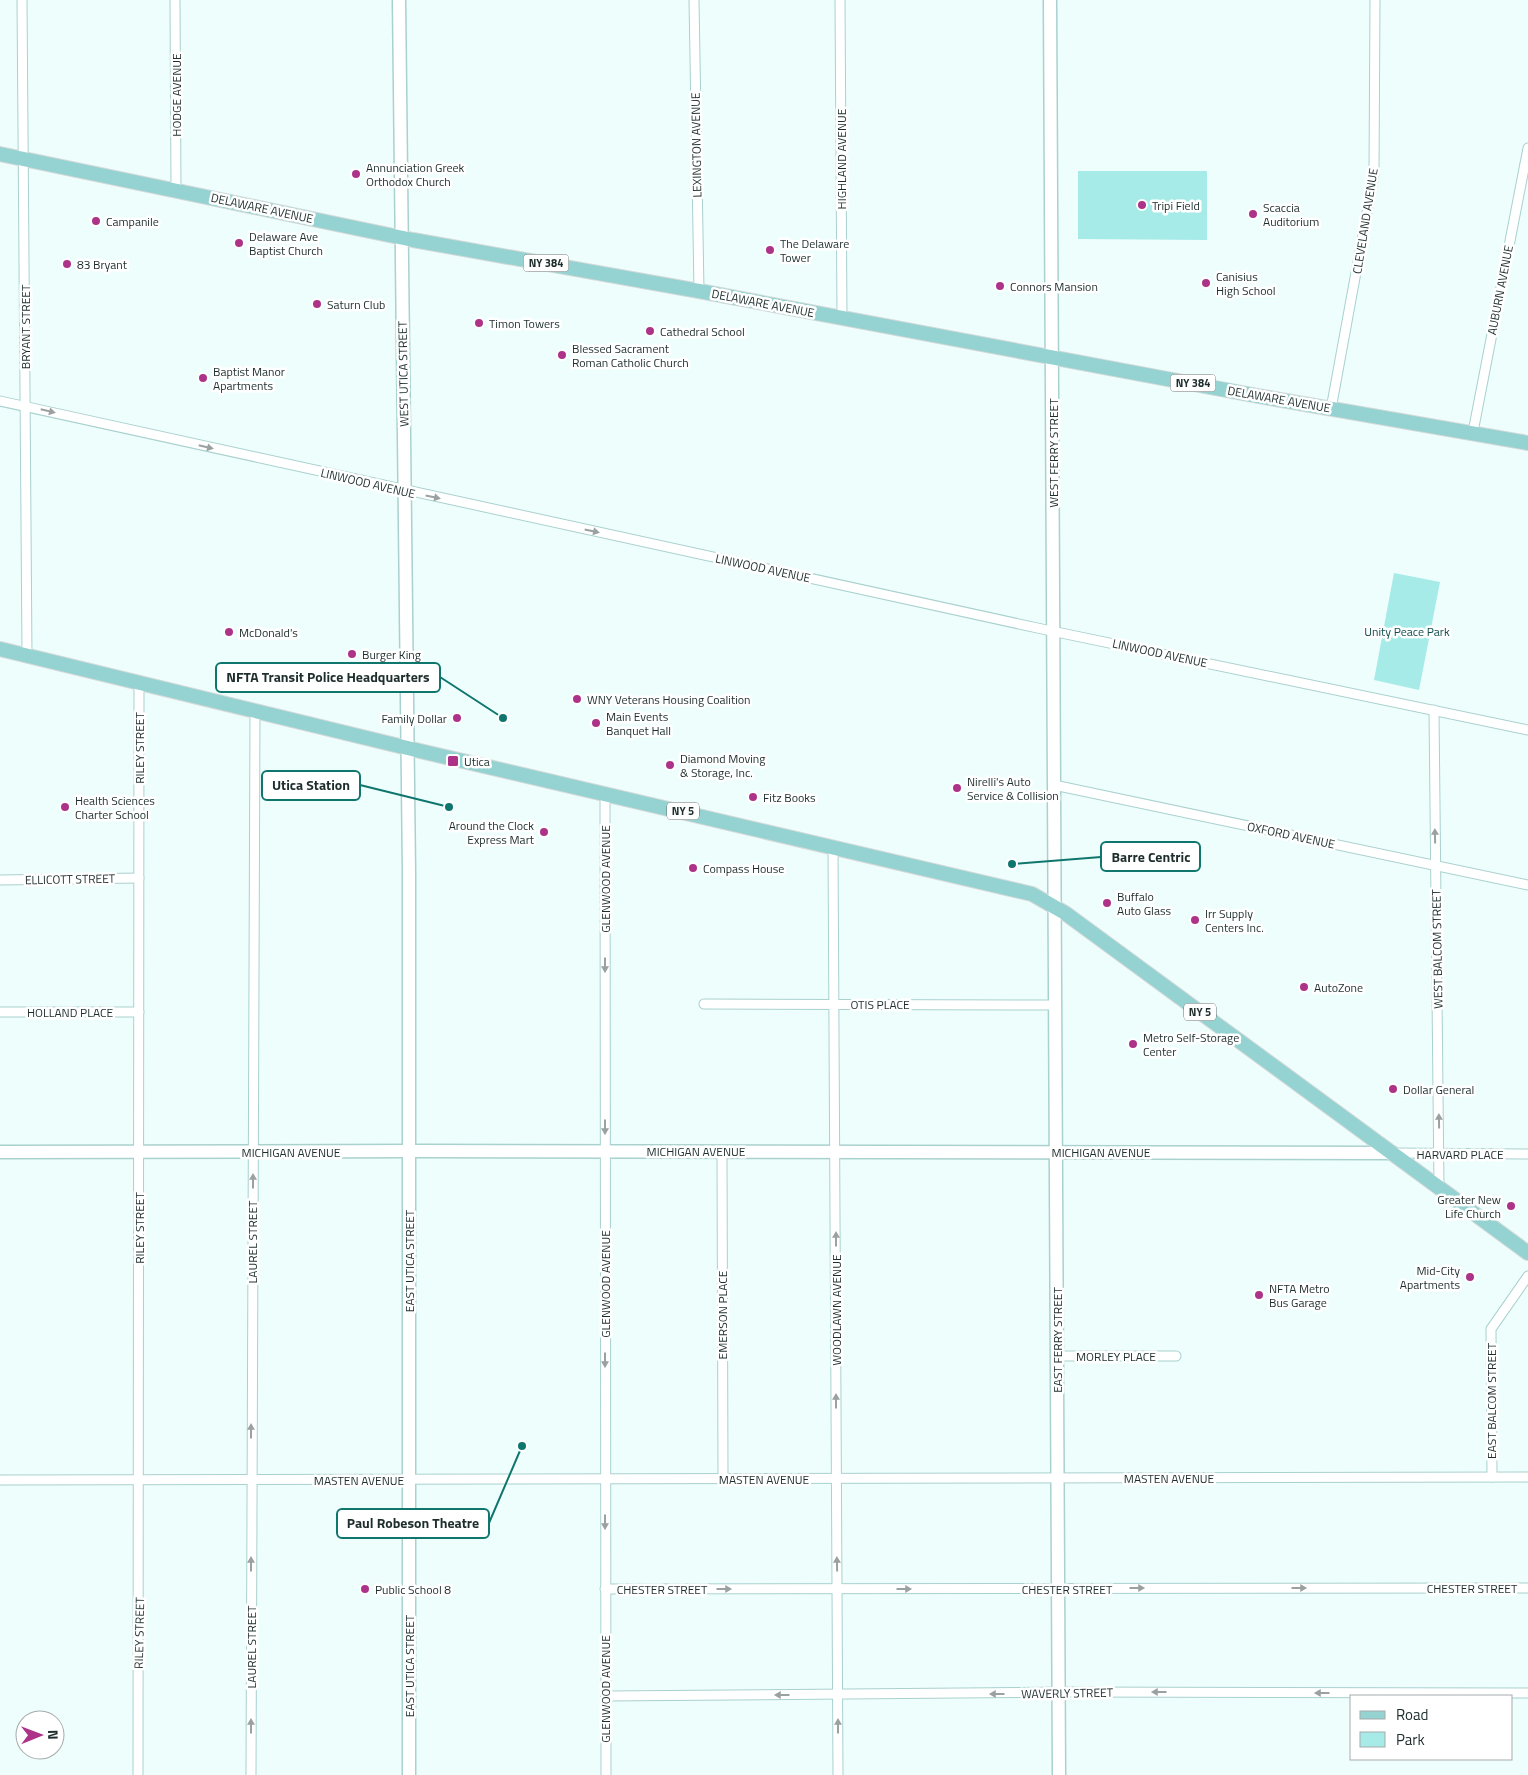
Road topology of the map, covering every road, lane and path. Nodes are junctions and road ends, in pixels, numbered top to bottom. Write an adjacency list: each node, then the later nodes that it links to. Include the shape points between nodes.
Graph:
1 (22, 0): 10 (street, BRYANT STREET)
2 (175, 0): 12 (street, HODGE AVENUE)
3 (399, 0): 13 (street, WEST UTICA STREET)
4 (694, 0): 14 (street, LEXINGTON AVENUE)
5 (840, 0): 15 (street, HIGHLAND AVENUE)
6 (1050, 0): 16 (street, WEST FERRY STREET)
7 (1375, 0): 19 (street, CLEVELAND AVENUE, via 1374,174)
8 (1528, 148): 11 (street, AUBURN AVENUE)
9 (0, 154): 10 (main road, DELAWARE AVENUE / NY 384)
10 (24, 159): 12 (main road, DELAWARE AVENUE / NY 384); 18 (street, BRYANT STREET)
11 (1526, 172): 20 (street, AUBURN AVENUE)
12 (176, 190): 13 (main road, DELAWARE AVENUE / NY 384)
13 (402, 237): 14 (main road, DELAWARE AVENUE / NY 384); 22 (street, WEST UTICA STREET)
14 (699, 291): 15 (main road, DELAWARE AVENUE / NY 384)
15 (842, 318): 16 (main road, DELAWARE AVENUE / NY 384)
16 (1052, 358): 19 (main road, DELAWARE AVENUE / NY 384); 23 (street, WEST FERRY STREET)
17 (0, 401): 18 (street, LINWOOD AVENUE)
18 (26, 407): 22 (street, LINWOOD AVENUE, one-way to 22); 25 (street, BRYANT STREET)
19 (1331, 409): 20 (main road, DELAWARE AVENUE / NY 384)
20 (1473, 432): 21 (main road, DELAWARE AVENUE / NY 384)
21 (1528, 443)
22 (404, 491): 23 (street, LINWOOD AVENUE, one-way to 23); 30 (street, WEST UTICA STREET)
23 (1054, 631): 28 (street, LINWOOD AVENUE); 31 (street, WEST FERRY STREET)
24 (0, 649): 25 (main road, NY 5)
25 (27, 655): 26 (main road, NY 5)
26 (139, 682): 27 (main road, NY 5); 35 (street, RILEY STREET)
27 (255, 710): 30 (main road, NY 5); 49 (street, LAUREL STREET)
28 (1434, 710): 29 (street, LINWOOD AVENUE); 34 (street, WEST BALCOM STREET, one-way to 28)
29 (1528, 730)
30 (408, 748): 32 (main road, NY 5); 44 (street, EAST UTICA STREET)
31 (1054, 785): 34 (street, OXFORD AVENUE); 38 (street, WEST FERRY STREET)
32 (605, 794): 33 (main road, NY 5); 45 (street, GLENWOOD AVENUE, one-way to 45)
33 (833, 846): 38 (main road, NY 5, via 1005,886 1032,894); 40 (street, WOODLAWN AVENUE)
34 (1436, 865): 37 (street, OXFORD AVENUE); 54 (street, WEST BALCOM STREET, one-way to 34)
35 (139, 878): 36 (street, ELLICOTT STREET); 43 (street, RILEY STREET)
36 (0, 880)
37 (1528, 885)
38 (1055, 906): 41 (street, EAST FERRY STREET); 52 (main road, NY 5)
39 (704, 1004): 40 (street, OTIS PLACE)
40 (834, 1004): 41 (street, OTIS PLACE); 50 (street, WOODLAWN AVENUE)
41 (1055, 1005): 51 (street, EAST FERRY STREET)
42 (0, 1012): 43 (street, HOLLAND PLACE)
43 (139, 1012): 48 (street, RILEY STREET)
44 (410, 1151): 45 (street, MICHIGAN AVENUE); 49 (street, MICHIGAN AVENUE); 69 (street, EAST UTICA STREET)
45 (605, 1151): 46 (street, MICHIGAN AVENUE); 64 (street, GLENWOOD AVENUE, one-way to 64)
46 (722, 1151): 50 (street, MICHIGAN AVENUE); 65 (street, EMERSON PLACE)
47 (0, 1152): 48 (street, MICHIGAN AVENUE)
48 (139, 1152): 49 (street, MICHIGAN AVENUE); 63 (street, RILEY STREET)
49 (253, 1152): 68 (street, LAUREL STREET, one-way to 49)
50 (835, 1152): 51 (street, MICHIGAN AVENUE); 66 (street, WOODLAWN AVENUE, one-way to 50)
51 (1056, 1152): 52 (street, MICHIGAN AVENUE); 58 (street, EAST FERRY STREET)
52 (1393, 1153): 54 (street, HARVARD PLACE); 55 (main road, NY 5)
53 (1528, 1154): 54 (street, HARVARD PLACE)
54 (1439, 1155): 55 (street, WEST BALCOM STREET)
55 (1439, 1188): 56 (main road, NY 5)
56 (1528, 1253)
57 (1528, 1276): 60 (street, EAST BALCOM STREET, via 1491,1329)
58 (1057, 1356): 59 (street, MORLEY PLACE); 62 (street, EAST FERRY STREET)
59 (1176, 1356)
60 (1492, 1477): 61 (street, MASTEN AVENUE); 62 (street, MASTEN AVENUE)
61 (1528, 1477)
62 (1058, 1478): 66 (street, MASTEN AVENUE); 72 (street, EAST FERRY STREET)
63 (140, 1479): 67 (street, MASTEN AVENUE); 68 (street, MASTEN AVENUE); 78 (street, RILEY STREET)
64 (605, 1479): 65 (street, MASTEN AVENUE); 69 (street, MASTEN AVENUE); 73 (street, GLENWOOD AVENUE, one-way to 73)
65 (723, 1479): 66 (street, MASTEN AVENUE)
66 (836, 1479): 71 (street, WOODLAWN AVENUE, one-way to 66)
67 (0, 1480)
68 (251, 1480): 69 (street, MASTEN AVENUE); 79 (street, LAUREL STREET, one-way to 68)
69 (409, 1480): 80 (street, EAST UTICA STREET)
70 (1528, 1588): 72 (street, CHESTER STREET, one-way to 70)
71 (838, 1589): 72 (street, CHESTER STREET, one-way to 72); 73 (street, CHESTER STREET, one-way to 71); 76 (street, WOODLAWN AVENUE)
72 (1058, 1589): 75 (street, EAST FERRY STREET)
73 (605, 1590): 77 (street, GLENWOOD AVENUE)
74 (1528, 1693): 75 (street, WAVERLY STREET, one-way to 75)
75 (1059, 1694): 76 (street, WAVERLY STREET, one-way to 76); 83 (street, EAST FERRY STREET)
76 (838, 1695): 77 (street, WAVERLY STREET, one-way to 77); 82 (street, WOODLAWN AVENUE, one-way to 76)
77 (606, 1696): 81 (street, GLENWOOD AVENUE)
78 (138, 1775)
79 (251, 1775)
80 (409, 1775)
81 (606, 1775)
82 (838, 1775)
83 (1059, 1775)

